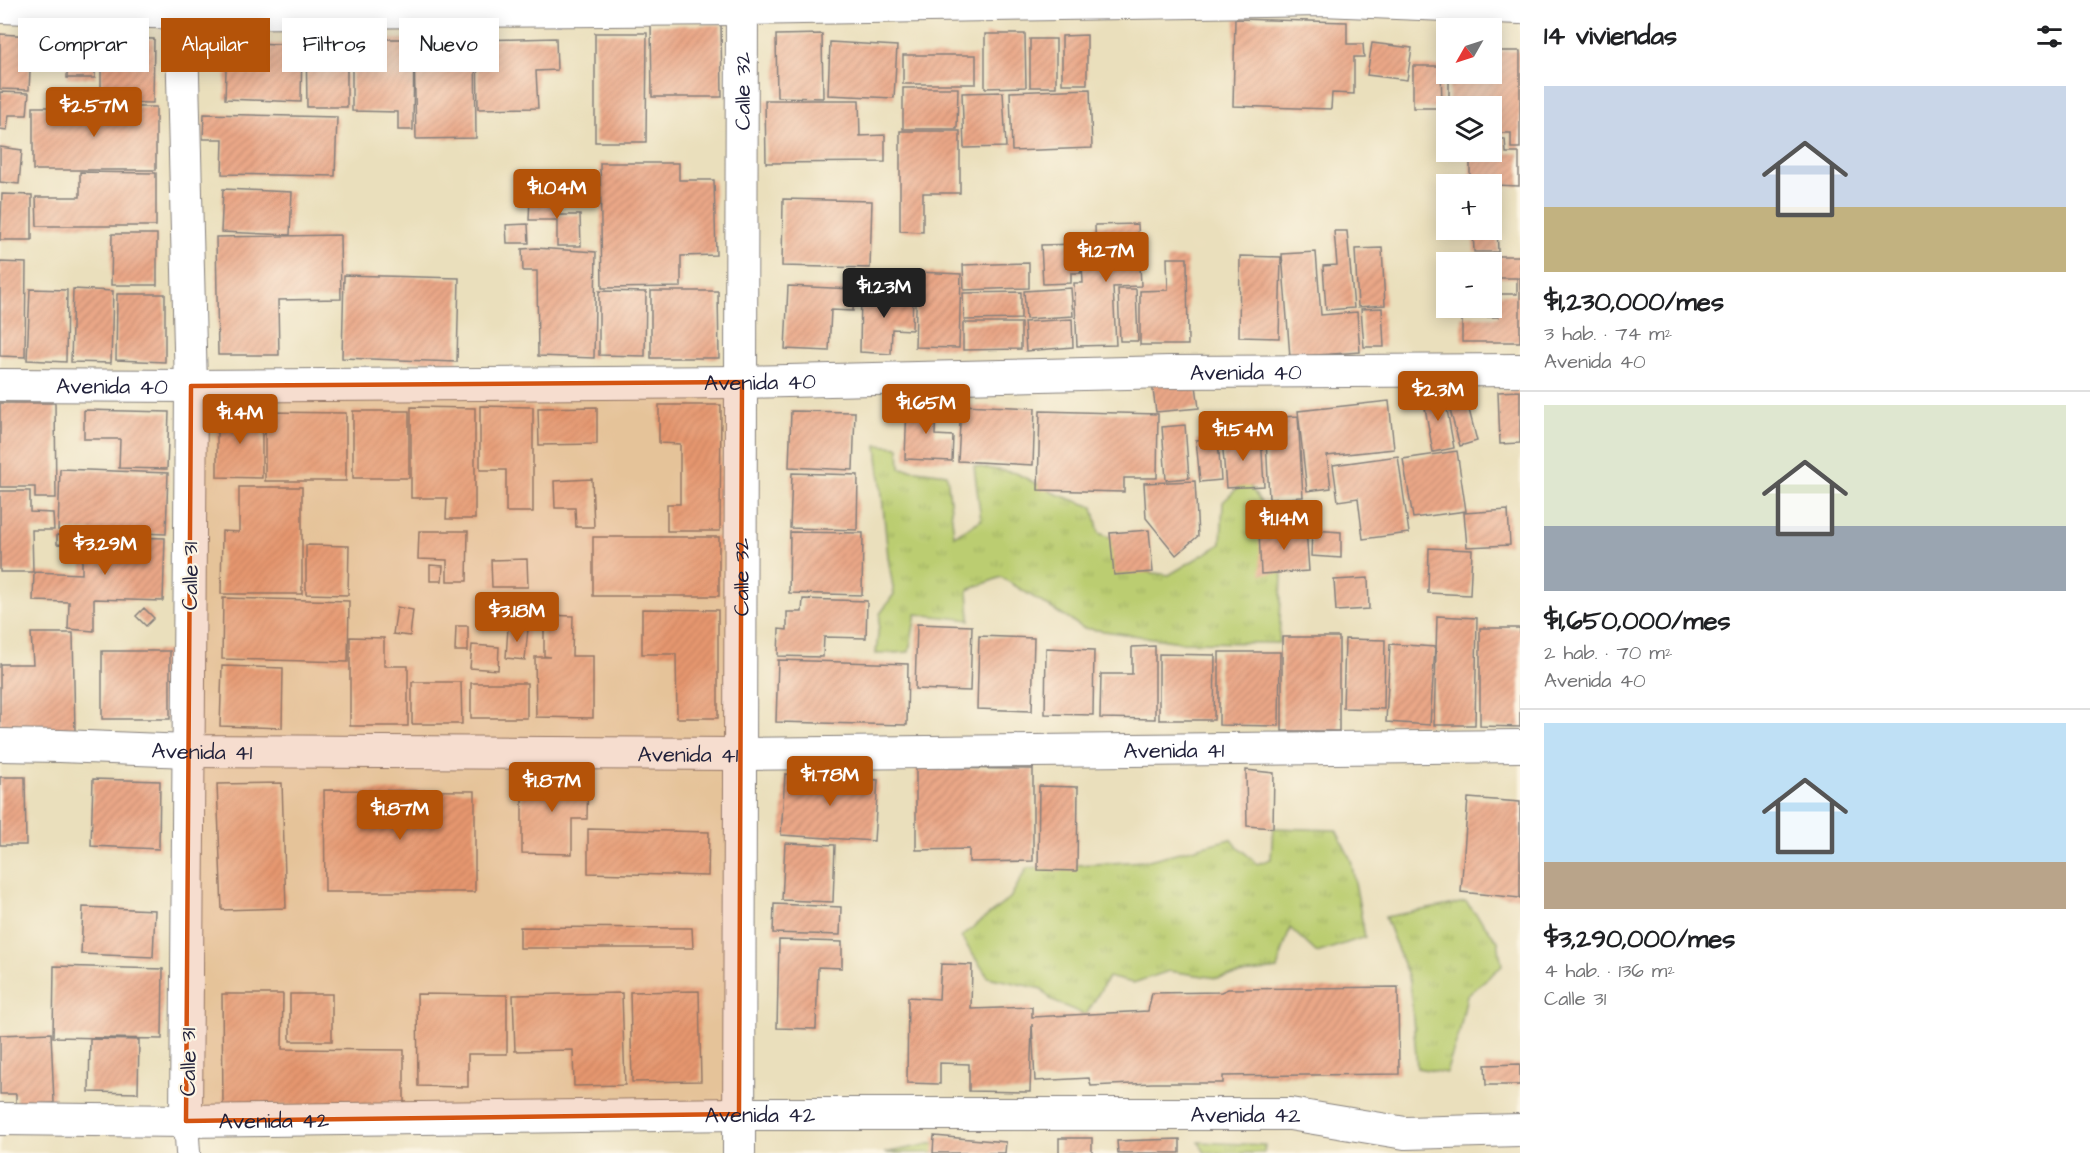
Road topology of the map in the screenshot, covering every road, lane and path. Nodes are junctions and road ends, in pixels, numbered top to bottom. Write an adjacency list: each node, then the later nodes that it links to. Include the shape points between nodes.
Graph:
1 (742, 4): 2 (street); 4 (street, via 1322,0); 6 (street, Calle 32)
2 (181, 6): 3 (street); 8 (street, Calle 31)
3 (0, 7)
4 (1520, 8)
5 (1520, 370): 6 (street, Avenida 40, via 1170,372)
6 (741, 382): 8 (street, Avenida 40); 12 (street, Calle 32)
7 (0, 384): 8 (street, Avenida 40)
8 (191, 386): 11 (street, Calle 31)
9 (0, 745): 11 (street, Avenida 41)
10 (1520, 746): 12 (street, Avenida 41)
11 (188, 751): 12 (street, Avenida 41); 15 (street, Calle 31)
12 (740, 754): 13 (street, Calle 32)
13 (739, 1113): 15 (street, Avenida 42); 17 (street, Avenida 42, via 1290,1114); 19 (street, Calle 32)
14 (0, 1119): 15 (street, Avenida 42)
15 (186, 1121): 18 (street, Calle 31)
16 (1520, 1130): 17 (street, Avenida 42)
17 (1411, 1143)
18 (188, 1153)
19 (739, 1153)

